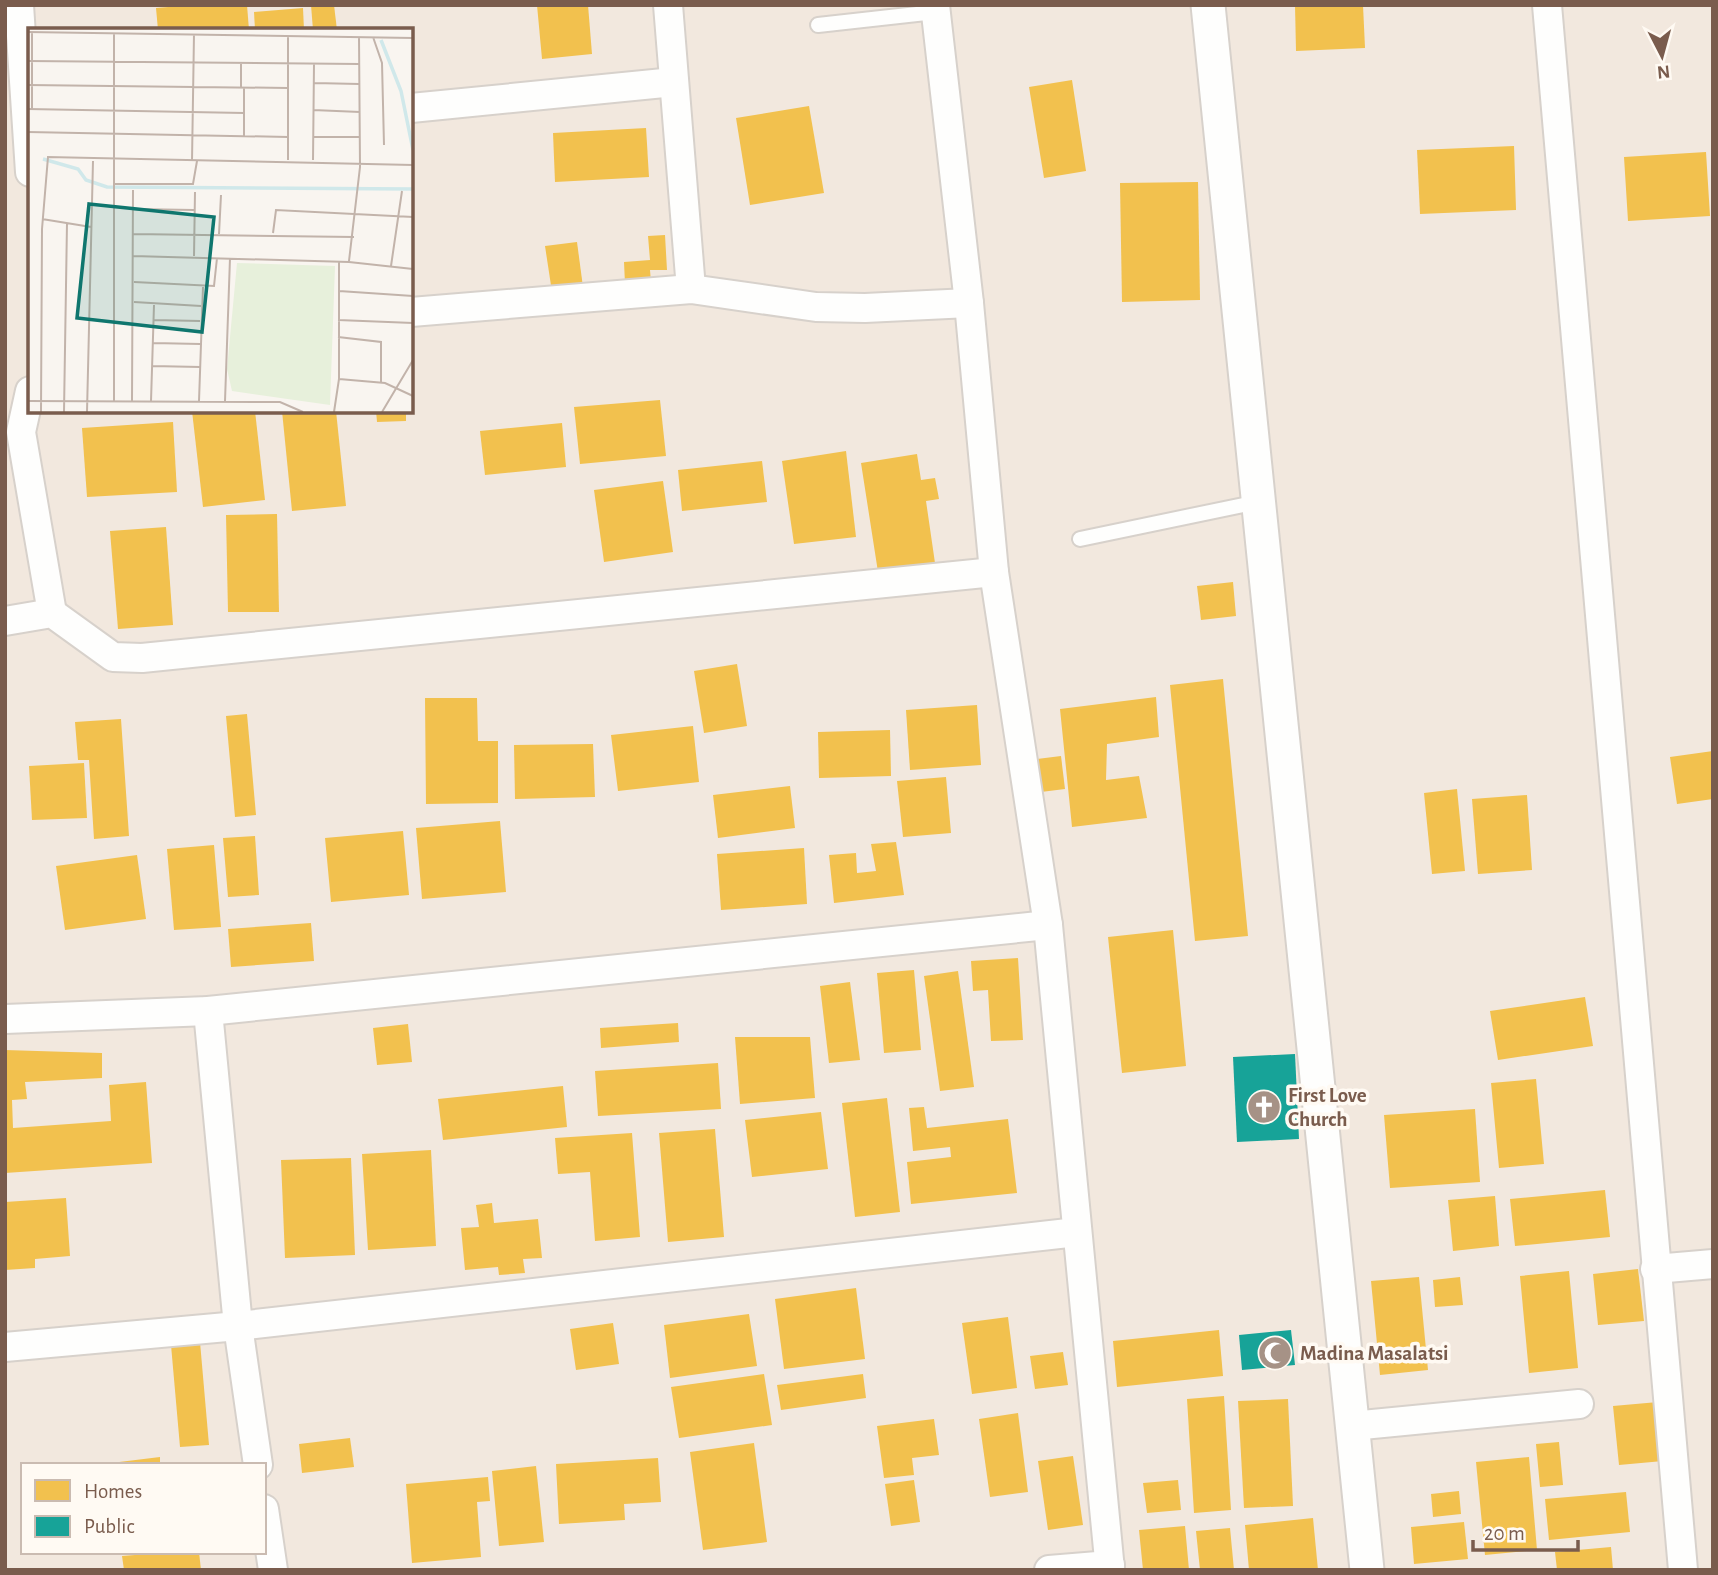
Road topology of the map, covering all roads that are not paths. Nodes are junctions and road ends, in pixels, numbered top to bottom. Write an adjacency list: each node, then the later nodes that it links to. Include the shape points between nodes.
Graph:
1 (19, 5): 9 (street)
2 (668, 5): 7 (street)
3 (1208, 5): 14 (street)
4 (1547, 5): 24 (street)
5 (935, 9): 6 (lane); 11 (street)
6 (818, 25)
7 (674, 82): 8 (street); 10 (street)
8 (413, 107)
9 (28, 139)
10 (691, 289): 11 (street, via 816,307); 12 (street)
11 (969, 303): 16 (street)
12 (413, 312)
13 (28, 400): 17 (street, via 21,432)
14 (1258, 502): 15 (lane); 28 (street)
15 (1080, 539)
16 (994, 572): 17 (street, via 142,658 113,657); 19 (street)
17 (52, 613): 18 (street)
18 (5, 621)
19 (1048, 925): 20 (street); 22 (street)
20 (208, 1011): 21 (street); 25 (street)
21 (5, 1019)
22 (1077, 1232): 25 (street); 31 (street)
23 (1713, 1264): 24 (street)
24 (1655, 1269): 35 (street)
25 (238, 1326): 26 (street); 29 (street)
26 (5, 1347)
27 (1579, 1404): 28 (street)
28 (1352, 1426): 34 (street)
29 (258, 1463)
30 (266, 1523): 32 (street)
31 (1110, 1567): 33 (street)
32 (273, 1570)
33 (1049, 1570)
34 (1367, 1570)
35 (1683, 1570)

